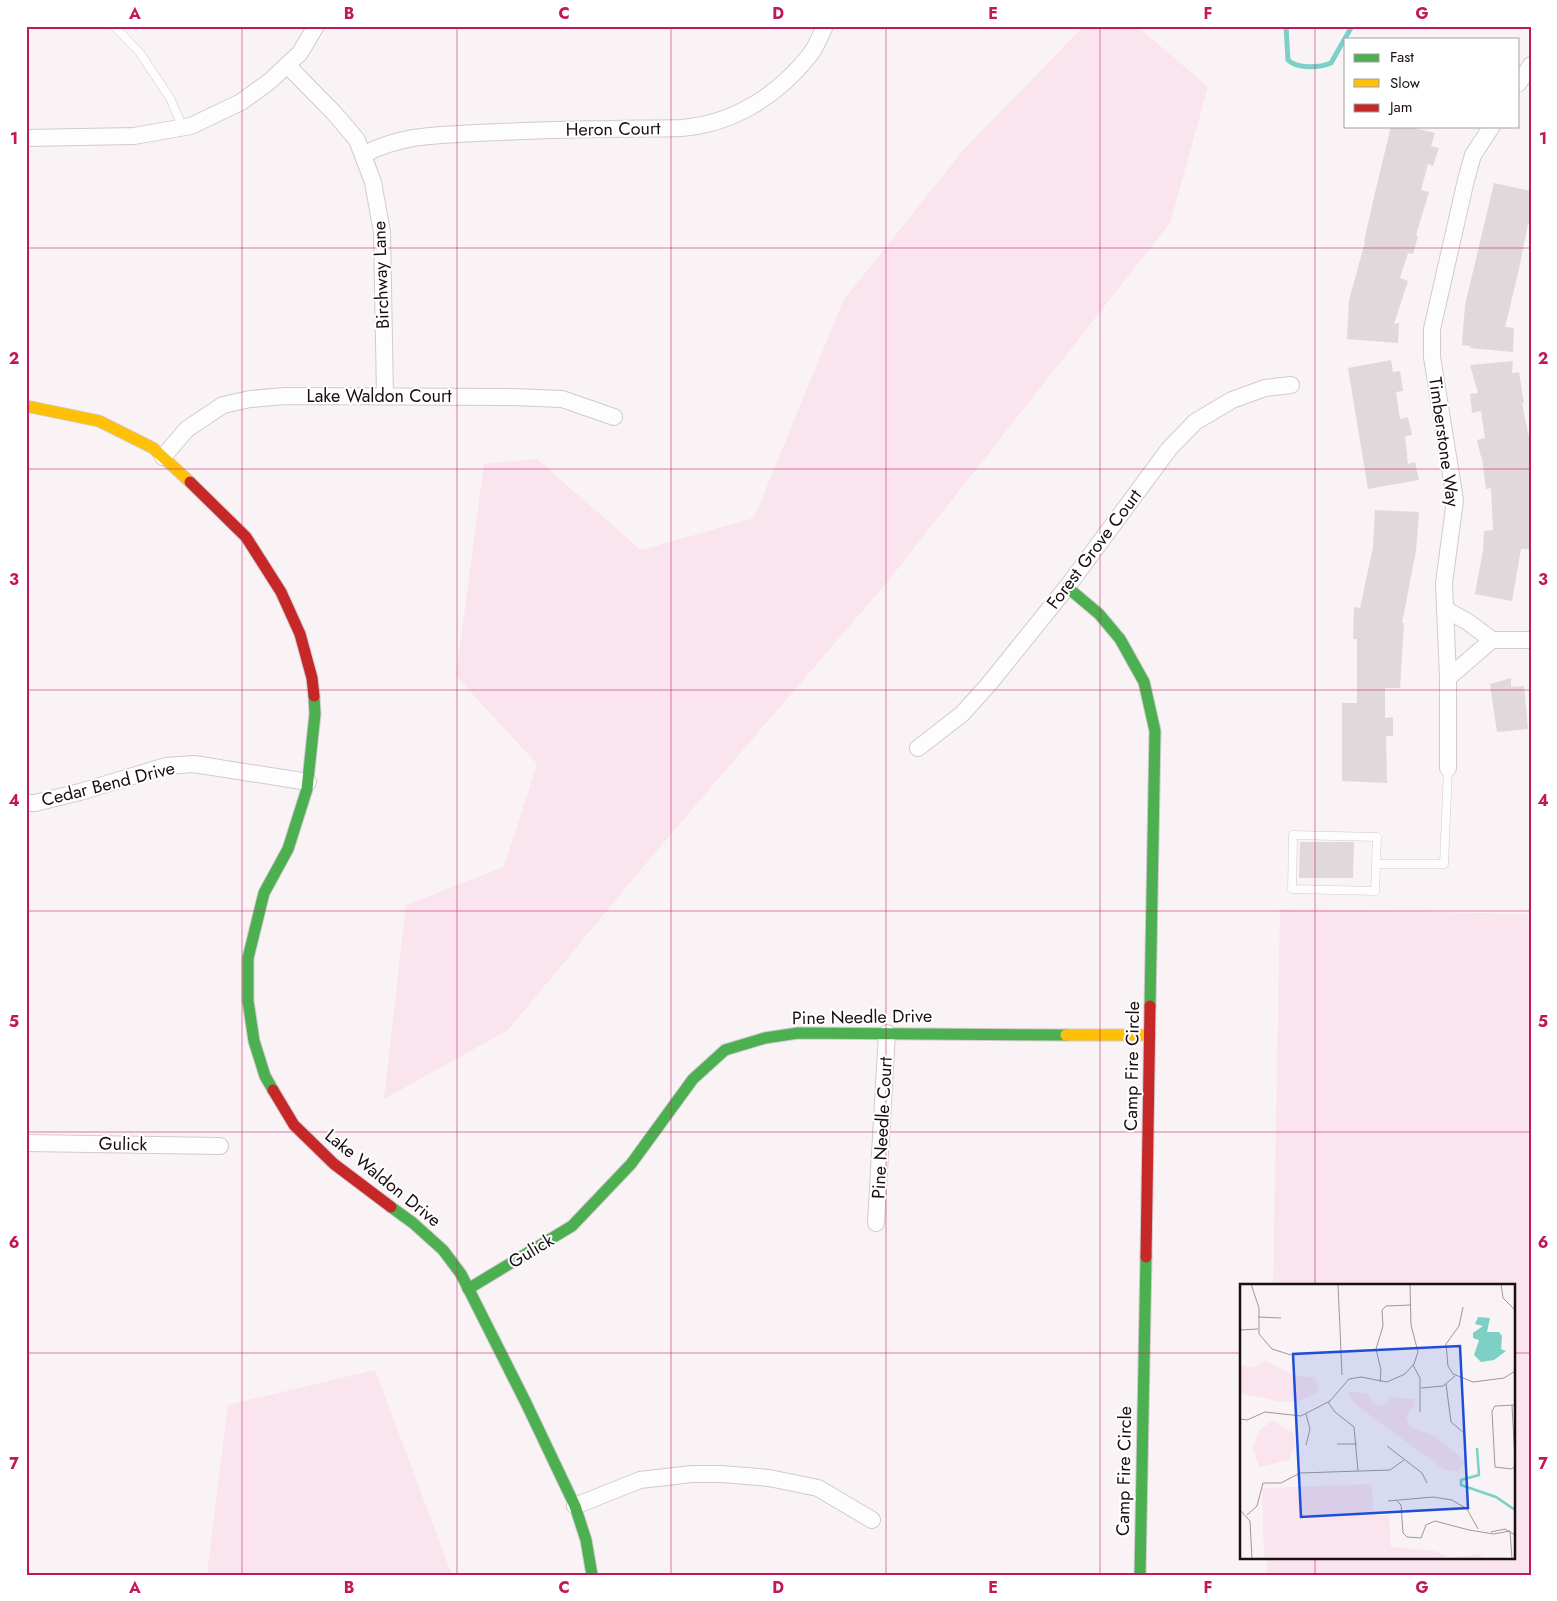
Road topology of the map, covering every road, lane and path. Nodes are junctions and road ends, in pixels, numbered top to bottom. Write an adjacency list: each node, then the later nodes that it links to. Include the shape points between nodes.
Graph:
1 (114, 26): 7 (lane, via 140,53 170,98)
2 (316, 26): 4 (street, via 300,54)
3 (825, 26): 10 (street, Heron Court, via 810,55 779,88 750,109 727,119 683,128 436,135 389,143)
4 (287, 65): 7 (street, via 270,82 241,102); 10 (street, Birchway Lane, via 357,140)
5 (1531, 65): 6 (street)
6 (1520, 81)
7 (183, 128): 9 (street, via 134,136)
8 (1491, 128): 17 (street, Timberstone Way, via 1473,155 1432,329 1432,357 1455,500 1444,583)
9 (26, 138)
10 (363, 156): 12 (street, Birchway Lane, via 373,182 382,232)
11 (1291, 385): 16 (street, Forest Grove Court, via 1265,388 1232,400 1195,422 1169,449)
12 (385, 396): 14 (street, Lake Waldon Court, via 562,399); 15 (street, Lake Waldon Court, via 285,396 223,405 187,429)
13 (26, 406): 15 (street, Lake Waldon Drive, via 99,421 153,448)
14 (614, 417)
15 (163, 457): 23 (street, Lake Waldon Drive, via 246,537 285,601 300,634 312,678 315,714)
16 (1067, 587): 21 (street, Forest Grove Court, via 962,714); 27 (street, Camp Fire Circle, via 1099,614 1120,638 1144,682 1155,731)
17 (1446, 608): 18 (street); 20 (street, Timberstone Way)
18 (1492, 640): 19 (street); 20 (street)
19 (1531, 640)
20 (1448, 678): 22 (street, Timberstone Way)
21 (918, 748)
22 (1448, 768): 25 (lane, via 1444,864)
23 (308, 782): 24 (street, Cedar Bend Drive, via 194,764 166,766 80,792); 32 (street, Lake Waldon Drive, via 288,849 264,893 248,958 248,1001 254,1041 265,1076 294,1125 334,1164 413,1223 443,1250)
24 (26, 803)
25 (1376, 864): 25 (lane, via 1377,836 1293,835 1292,889 1375,891)
26 (887, 1033): 27 (street, Pine Needle Drive); 30 (street, Pine Needle Drive, via 798,1033 765,1038 725,1050 693,1079 631,1164); 31 (street, Pine Needle Court)
27 (1150, 1035): 36 (street, Camp Fire Circle)
28 (26, 1143): 29 (street, Gulick)
29 (220, 1146)
30 (589, 1207): 32 (street, Gulick, via 572,1226)
31 (876, 1223)
32 (468, 1289): 33 (street, Lake Waldon Drive)
33 (575, 1506): 34 (street, via 640,1480 722,1474 770,1478 818,1488); 35 (street, Lake Waldon Drive, via 590,1556)
34 (872, 1520)
35 (592, 1575)
36 (1140, 1575)

